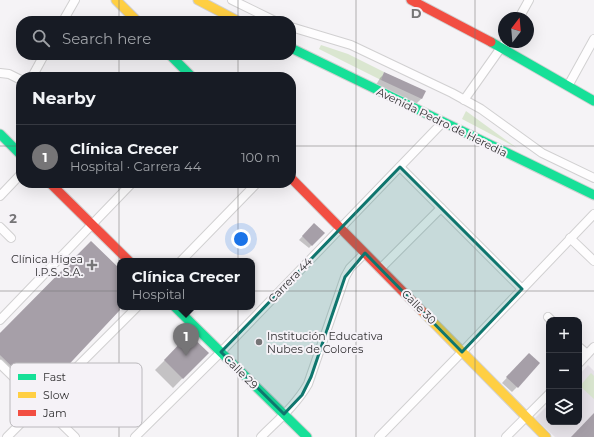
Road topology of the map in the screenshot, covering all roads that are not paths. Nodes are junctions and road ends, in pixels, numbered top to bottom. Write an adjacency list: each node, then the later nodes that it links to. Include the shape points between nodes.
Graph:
1 (75, 0): 8 (street)
2 (116, 0): 9 (main road)
3 (198, 0): 10 (main road)
4 (232, 0): 11 (street)
5 (411, 0): 14 (main road)
6 (529, 0): 7 (street)
7 (522, 12)
8 (66, 16)
9 (132, 16)
10 (228, 16)
11 (265, 16)
12 (296, 28): 25 (street, via 351,45)
13 (594, 39): 24 (street)
14 (498, 43)
15 (501, 48): 25 (street)
16 (508, 48): 24 (main road)
17 (296, 50): 27 (main road, Avenida Pedro de Heredia)
18 (41, 60): 20 (street)
19 (175, 60): 21 (main road)
20 (35, 72)
21 (187, 72)
22 (0, 73): 23 (street)
23 (16, 78)
24 (568, 86): 26 (main road)
25 (464, 100): 31 (street, via 481,109 537,150)
26 (594, 101)
27 (443, 122): 30 (street, Carrera 44); 37 (main road, Avenida Pedro de Heredia)
28 (0, 134): 29 (main road)
29 (16, 149)
30 (400, 167): 39 (street); 43 (street, Carrera 44)
31 (594, 178)
32 (16, 179): 38 (street)
33 (296, 183): 43 (main road, Calle 30)
34 (55, 188): 41 (main road)
35 (127, 188): 41 (street)
36 (252, 188): 48 (street)
37 (594, 195)
38 (0, 196)
39 (441, 208): 50 (street); 51 (street)
40 (594, 214): 45 (street)
41 (92, 224): 47 (main road); 54 (street)
42 (0, 227): 44 (street)
43 (340, 228): 46 (main road, Calle 30); 57 (street, Carrera 44)
44 (11, 238)
45 (570, 238): 49 (street); 51 (street)
46 (365, 253): 50 (main road, Calle 30); 65 (street, via 345,277 308,384)
47 (126, 258)
48 (185, 258)
49 (594, 261)
50 (380, 269): 58 (main road, Calle 30)
51 (522, 289): 58 (street)
52 (133, 310): 61 (street)
53 (178, 310): 57 (main road, Calle 29)
54 (0, 320)
55 (594, 347): 59 (street)
56 (582, 350): 59 (street)
57 (221, 352): 65 (main road, Calle 29); 71 (street, Carrera 44)
58 (462, 352): 66 (main road, Calle 30); 74 (street)
59 (587, 354): 60 (street)
60 (582, 360)
61 (81, 363)
62 (0, 364): 63 (street)
63 (10, 374)
64 (546, 397): 66 (street)
65 (284, 414): 72 (street); 73 (main road, Calle 29)
66 (526, 417): 75 (street); 76 (main road, Calle 30)
67 (17, 427): 69 (street)
68 (65, 427): 70 (street)
69 (7, 437)
70 (75, 437)
71 (135, 437)
72 (261, 437)
73 (307, 437)
74 (379, 437)
75 (506, 437)
76 (546, 437)

